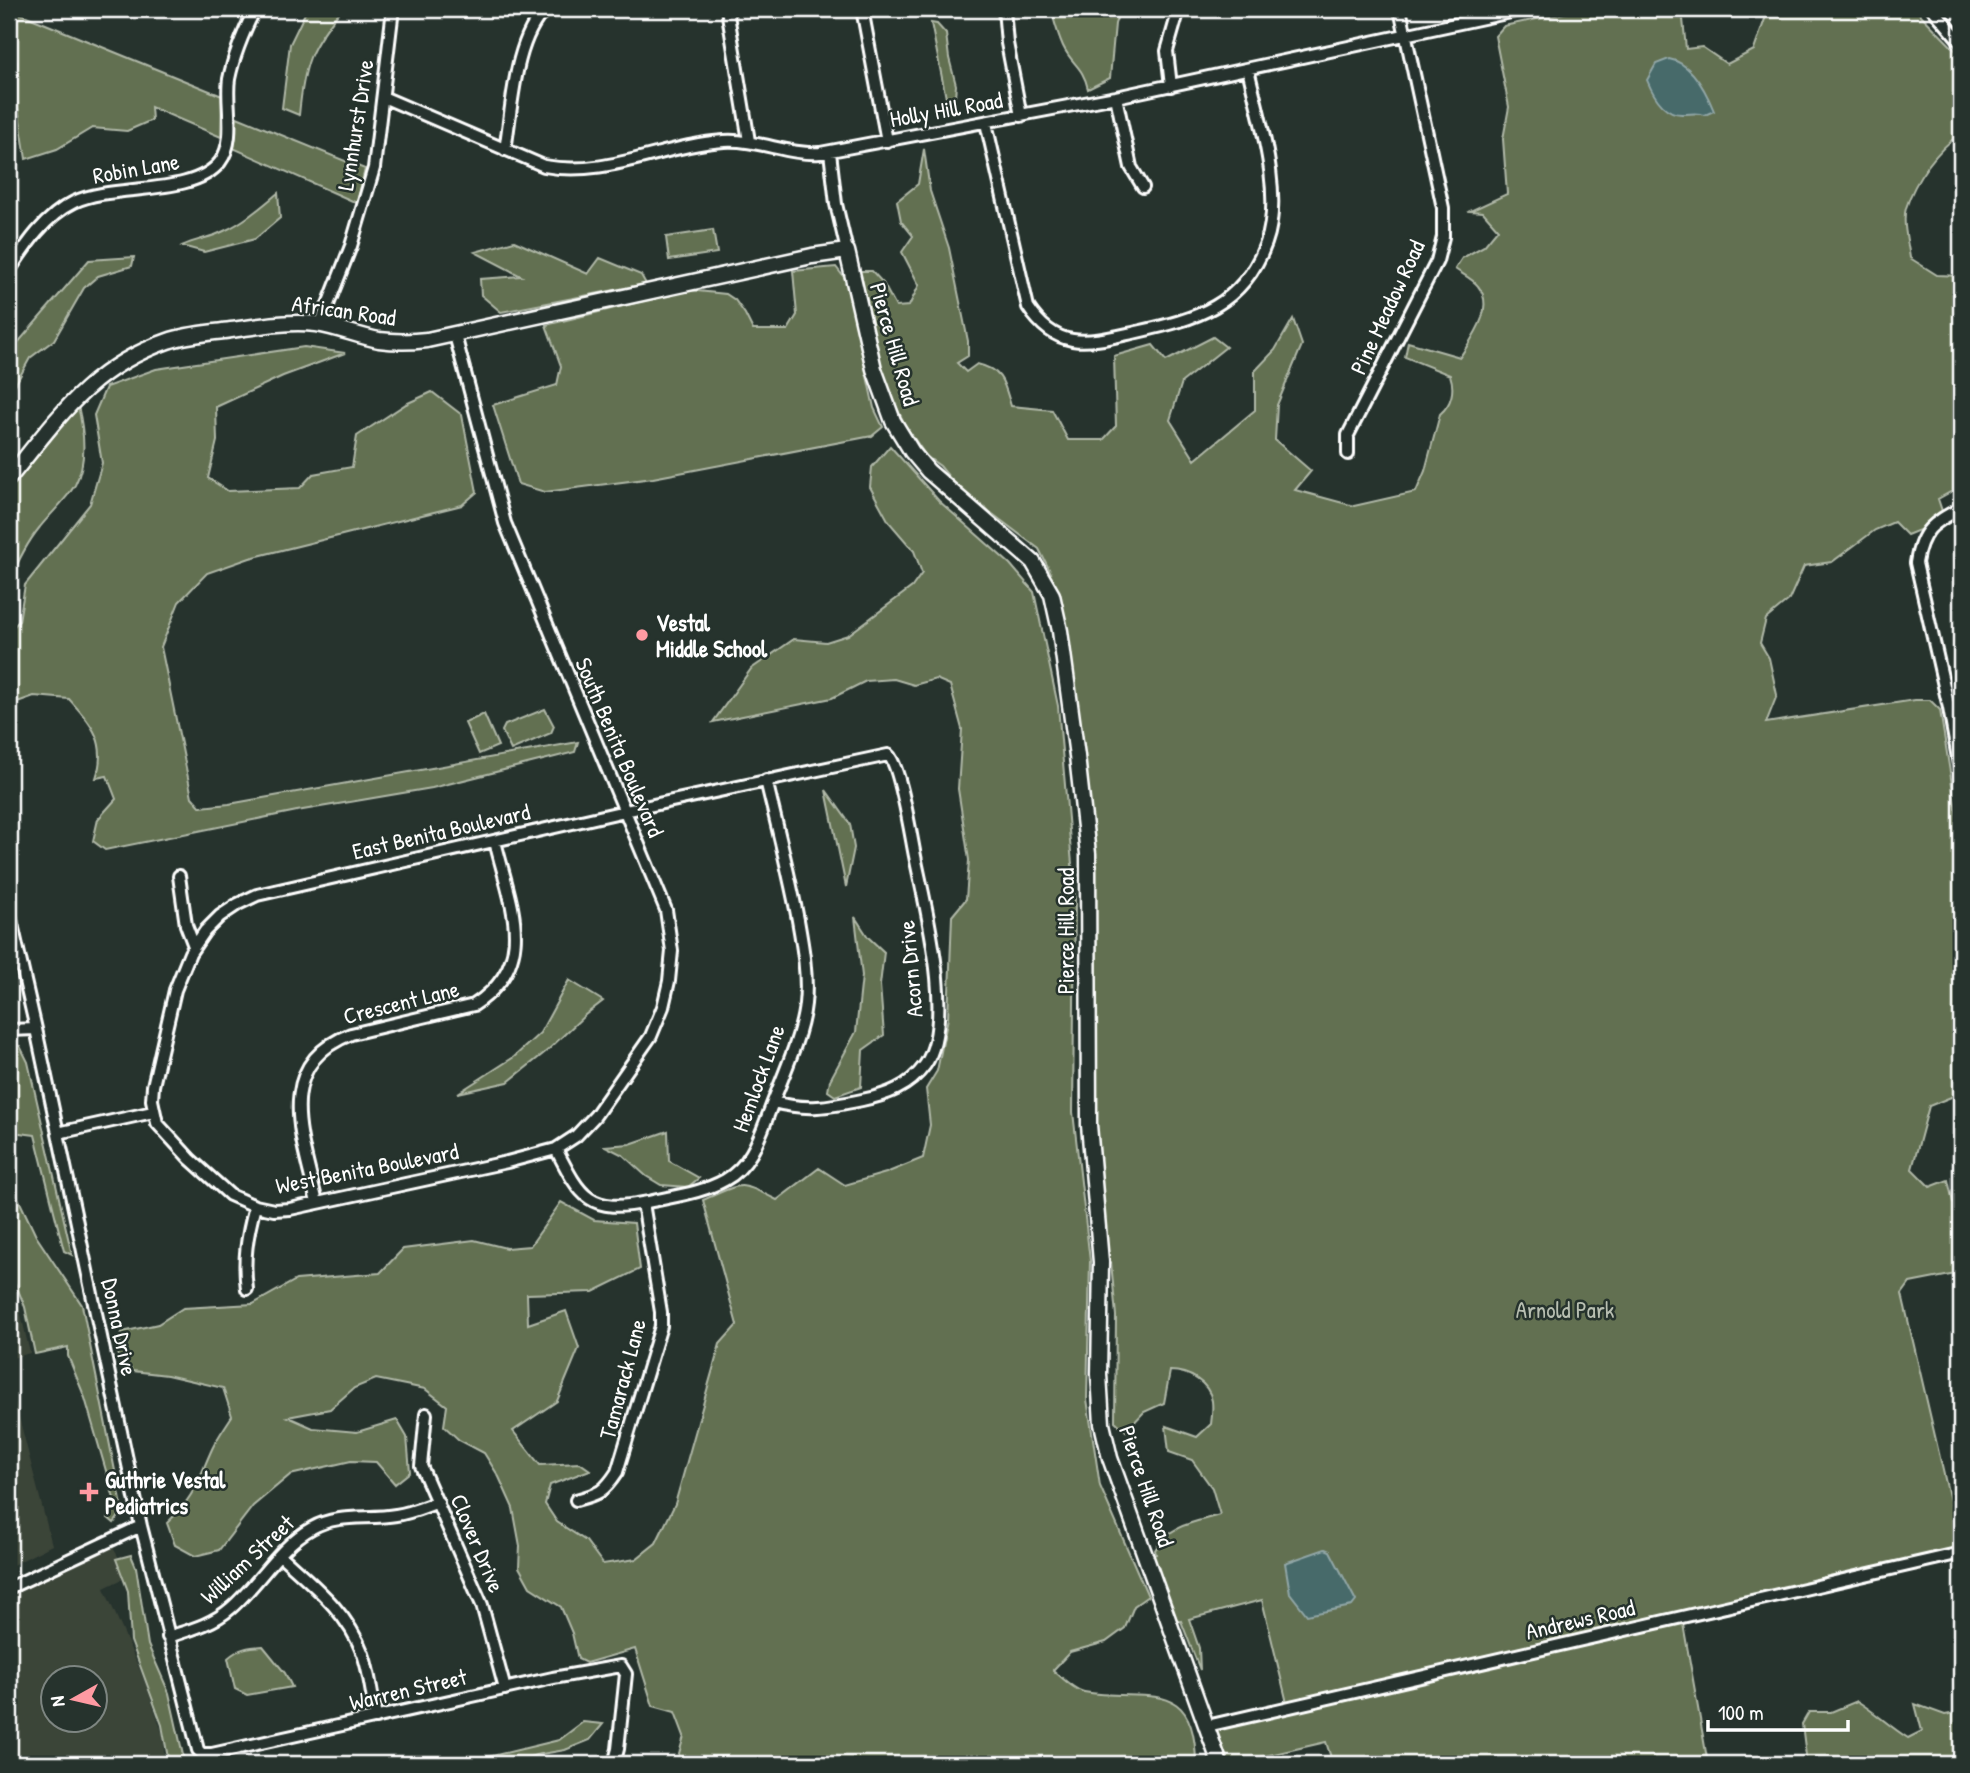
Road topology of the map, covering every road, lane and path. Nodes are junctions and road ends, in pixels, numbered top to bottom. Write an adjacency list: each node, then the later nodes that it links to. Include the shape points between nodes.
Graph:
1 (255, 9): 25 (street, Robin Lane, via 229,81 228,138 220,162 188,181 75,201 45,223)
2 (393, 9): 15 (street, Lynnhurst Drive)
3 (546, 9): 21 (street, via 530,28 522,49)
4 (727, 9): 19 (street)
5 (862, 9): 20 (street)
6 (1004, 9): 17 (street)
7 (1179, 9): 14 (street, via 1167,51)
8 (1400, 9): 11 (street, Pine Meadow Road)
9 (1525, 9): 11 (street, Holly Hill Road)
10 (1933, 9): 12 (street)
11 (1406, 36): 13 (street, Holly Hill Road); 28 (street, Pine Meadow Road, via 1443,208 1443,237 1437,261 1348,435)
12 (1961, 42)
13 (1248, 69): 14 (street, Holly Hill Road); 18 (street, via 1272,189 1272,223 1256,265 1231,294 1191,319 1090,342 1064,339 1048,331 1028,307)
14 (1171, 86): 16 (street, Holly Hill Road)
15 (383, 97): 21 (street, Holly Hill Road); 26 (street, Lynnhurst Drive, via 368,192)
16 (1116, 97): 17 (street, Holly Hill Road); 23 (street, via 1131,167)
17 (1021, 116): 18 (street, Holly Hill Road)
18 (986, 123): 20 (street, Holly Hill Road)
19 (749, 141): 21 (street, Holly Hill Road, via 723,141 585,170 544,166); 22 (street, Holly Hill Road, via 800,154)
20 (887, 141): 22 (street, Holly Hill Road)
21 (505, 150)
22 (830, 152): 24 (street, Pierce Hill Road)
23 (1143, 187)
24 (846, 251): 27 (street, African Road); 59 (street, Pierce Hill Road, via 874,369 893,421 928,471 1033,562 1052,595 1088,854 1089,1125 1101,1262 1102,1424 1110,1458)
25 (11, 263)
26 (320, 325): 27 (street, African Road, via 405,342); 29 (street, African Road, via 282,323 193,335 134,355 80,394)
27 (455, 335): 34 (street, South Benita Boulevard, via 505,523)
28 (1348, 454)
29 (9, 478)
30 (1961, 508): 32 (street, via 1928,528 1916,563)
31 (884, 755): 33 (street, East Benita Boulevard); 41 (street, Acorn Drive, via 893,759 900,784 932,937 937,996 931,1052 913,1079 884,1095 813,1109)
32 (1961, 775)
33 (766, 780): 34 (street, East Benita Boulevard); 41 (street, Hemlock Lane, via 805,958 801,1025)
34 (625, 811): 35 (street, East Benita Boulevard); 44 (street, South Benita Boulevard, via 666,910 670,981 651,1036 630,1069 596,1116)
35 (495, 841): 38 (street, East Benita Boulevard, via 257,895 220,916); 45 (street, Crescent Lane, via 515,932 515,952 505,978 474,1005 334,1041 304,1071 297,1106)
36 (179, 876): 38 (street)
37 (9, 911): 39 (street, Donna Drive)
38 (194, 946): 42 (street, East Benita Boulevard, via 175,990 155,1077)
39 (36, 1029): 40 (street); 43 (street, Donna Drive)
40 (9, 1030)
41 (773, 1102): 46 (street, Hemlock Lane, via 757,1144 725,1181)
42 (153, 1112): 43 (street); 47 (street, West Benita Boulevard, via 157,1123 190,1159 230,1195)
43 (58, 1133): 52 (street, Donna Drive)
44 (556, 1149): 45 (street, West Benita Boulevard); 46 (street, Hemlock Lane, via 572,1180 593,1201 615,1207)
45 (317, 1203): 47 (street, West Benita Boulevard, via 274,1210)
46 (643, 1203): 50 (street, Tamarack Lane, via 661,1326 617,1472 599,1494)
47 (255, 1206): 48 (street, via 246,1242)
48 (247, 1289)
49 (426, 1414): 51 (street, Clover Drive, via 421,1466)
50 (576, 1500)
51 (438, 1502): 54 (street, William Street, via 394,1516 327,1521 309,1529); 57 (street, Clover Drive, via 482,1605)
52 (141, 1526): 55 (street); 56 (street, Donna Drive)
53 (1961, 1553): 59 (street, Andrews Road)
54 (280, 1555): 56 (street, William Street, via 221,1616); 58 (street, via 338,1609 353,1632 364,1657)
55 (9, 1588)
56 (168, 1637): 60 (street, Donna Drive)
57 (505, 1689): 58 (street, Warren Street); 61 (street, Warren Street, via 621,1666 625,1672)
58 (376, 1718): 60 (street, Warren Street, via 212,1754)
59 (1207, 1726): 62 (street, Pierce Hill Road)
60 (198, 1750)
61 (614, 1764)
62 (1220, 1764)

